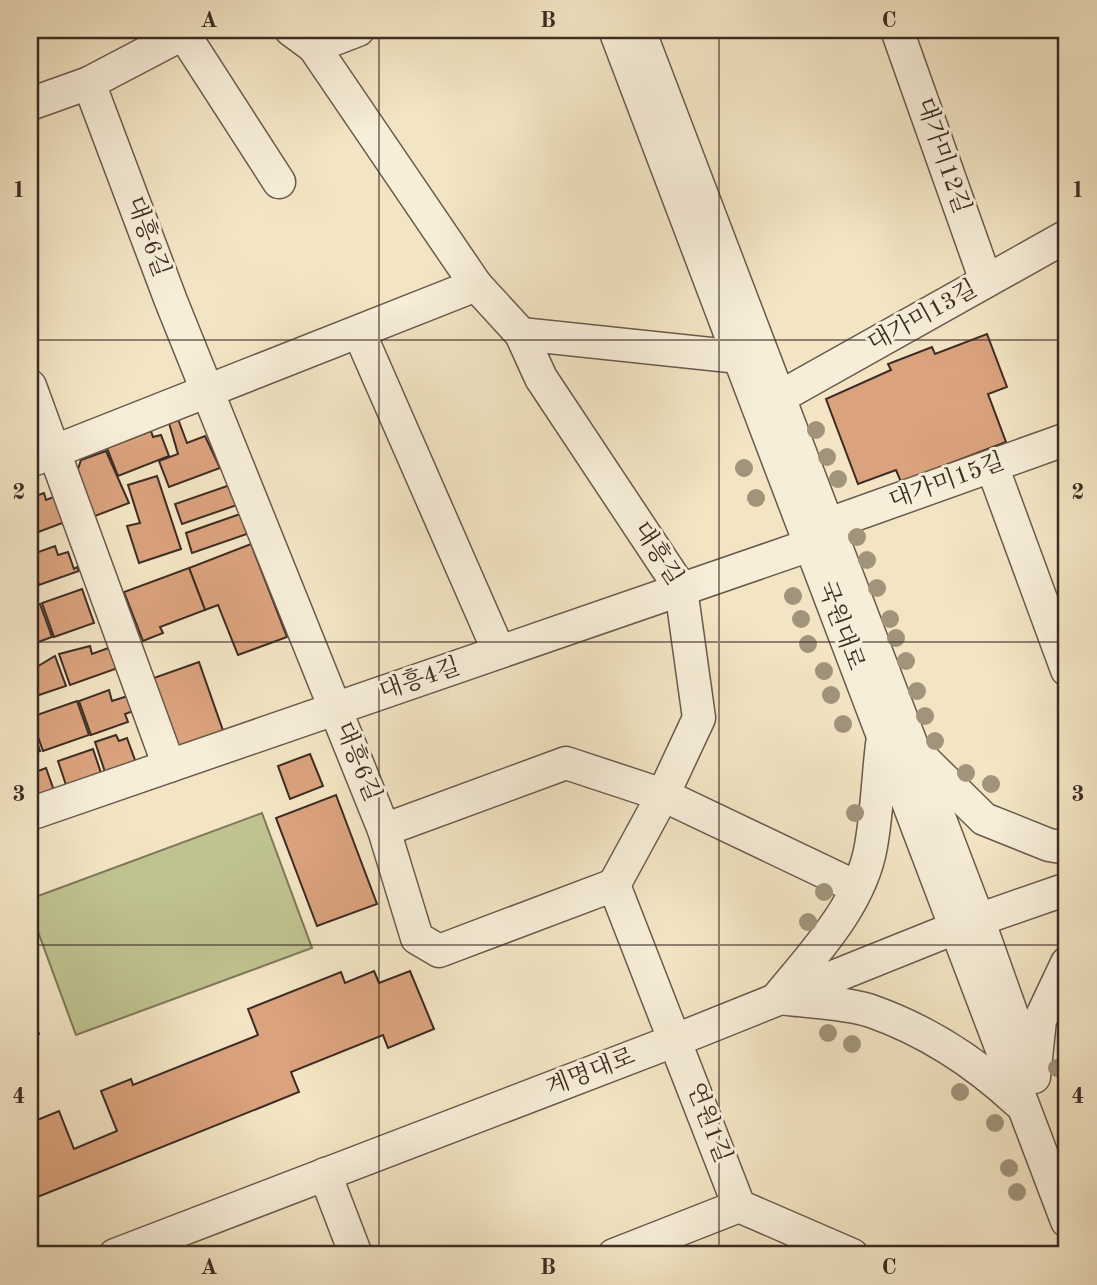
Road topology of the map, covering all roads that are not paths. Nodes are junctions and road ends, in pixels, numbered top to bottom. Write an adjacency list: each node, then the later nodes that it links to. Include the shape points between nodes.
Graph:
1 (358, 30): 6 (street)
2 (615, 30): 15 (street, 국원대로)
3 (639, 30): 18 (street, 국원대로)
4 (897, 30): 11 (street, 대가미12길)
5 (187, 32): 7 (street); 9 (street)
6 (303, 38): 12 (street, 대흥길)
7 (89, 83): 8 (street); 17 (street, 대흥6길)
8 (30, 104)
9 (279, 182)
10 (1066, 241): 11 (street, 대가미13길)
11 (986, 281): 18 (street, 대가미13길)
12 (476, 285): 13 (street); 14 (street, 대흥길)
13 (359, 332): 17 (street); 24 (street)
14 (521, 334): 15 (street); 23 (street, 대흥길, via 541,377)
15 (739, 357): 22 (street, 국원대로)
16 (30, 386): 20 (street)
17 (208, 391): 20 (street); 26 (street, 대흥6길)
18 (778, 398): 22 (street, 국원대로)
19 (1067, 439): 21 (street, 대가미15길)
20 (41, 456): 28 (street)
21 (992, 466): 22 (street, 대가미15길); 25 (street)
22 (818, 535): 23 (street, 대흥4길); 27 (street, 국원대로)
23 (681, 589): 24 (street, 대흥4길); 29 (street, 대흥길, via 699,718)
24 (499, 652): 26 (street, 대흥4길)
25 (1067, 670)
26 (336, 709): 28 (street, 대흥4길); 31 (street, 대흥6길)
27 (896, 743): 32 (street, via 984,819); 34 (street, via 871,848); 36 (street, 국원대로)
28 (169, 766): 30 (street, 대흥4길)
29 (663, 795): 31 (street, via 566,763); 33 (street, 대흥길); 34 (street)
30 (30, 814)
31 (384, 830): 33 (street, 대흥6길, via 417,937 439,951)
32 (1067, 848)
33 (614, 885): 39 (street)
34 (856, 887): 38 (street, via 834,928)
35 (1067, 889): 36 (street, 계명대로)
36 (967, 924): 38 (street, 계명대로); 40 (street, 국원대로); 41 (street, 국원대로)
37 (1067, 963): 40 (street, via 1040,1020)
38 (778, 998): 39 (street, 계명대로); 41 (street, via 869,1011 988,1073)
39 (677, 1040): 43 (street, 계명대로); 44 (street, 연원1길)
40 (1034, 1077): 42 (street, 국원대로)
41 (1025, 1109): 45 (street, 국원대로)
42 (1067, 1166)
43 (325, 1174): 46 (street, 계명대로); 47 (street)
44 (739, 1206): 48 (street); 49 (street)
45 (1067, 1222)
46 (115, 1255)
47 (356, 1255)
48 (614, 1255)
49 (852, 1255)

